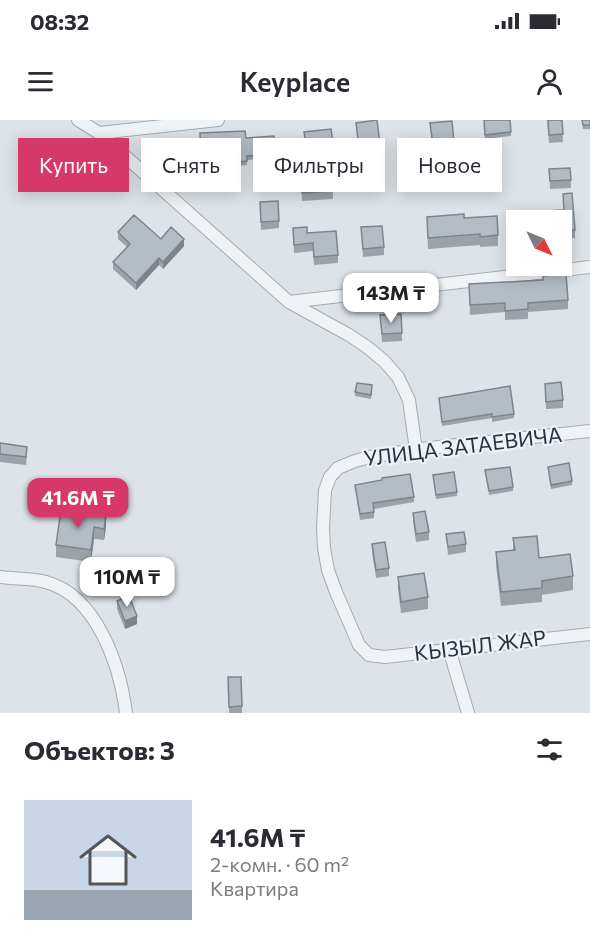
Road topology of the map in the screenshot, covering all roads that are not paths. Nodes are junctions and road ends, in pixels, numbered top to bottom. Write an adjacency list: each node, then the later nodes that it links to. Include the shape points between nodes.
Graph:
1 (78, 120): 3 (street)
2 (218, 120): 3 (street)
3 (99, 133): 5 (street)
4 (590, 267): 5 (street)
5 (289, 302): 7 (street, via 367,347 398,377 409,399)
6 (590, 431): 7 (street, УЛИЦА ЗАТАЕВИЧА)
7 (416, 450): 11 (street, УЛИЦА ЗАТАЕВИЧА, via 374,456 338,468 326,490 323,528 328,570 358,645)
8 (0, 577): 12 (street, via 46,582 83,607 110,651)
9 (590, 634): 10 (street, КЫЗЫЛ ЖАР)
10 (449, 649): 11 (street, КЫЗЫЛ ЖАР, via 385,657); 13 (street)
11 (369, 655)
12 (126, 713)
13 (468, 713)

